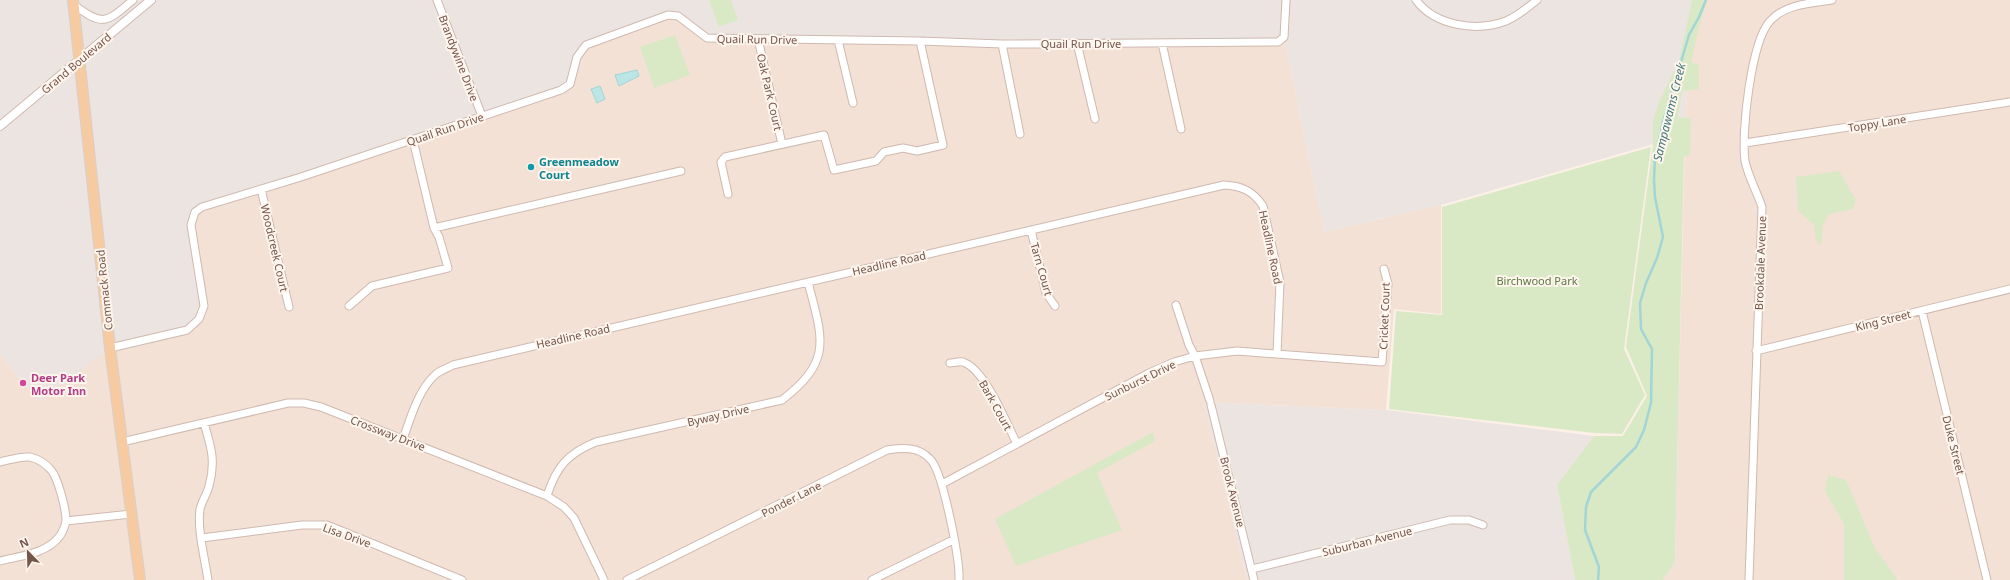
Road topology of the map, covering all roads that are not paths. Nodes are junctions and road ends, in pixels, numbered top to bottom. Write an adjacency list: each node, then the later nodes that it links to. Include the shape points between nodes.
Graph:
1 (133, 0): 8 (street, via 112,18 106,19 90,17)
2 (151, 0): 15 (street, Grand Boulevard)
3 (437, 0): 18 (street, Brandywine Drive)
4 (1286, 0): 13 (street, Quail Run Drive, via 1284,37 1278,42)
5 (1416, 0): 6 (street, via 1434,16 1449,22 1475,26 1506,21)
6 (1537, 0)
7 (1832, 0): 24 (street, Brookdale Avenue, via 1783,11 1770,20 1763,30 1752,69)
8 (73, 2): 15 (main road, Commack Road)
9 (758, 40): 10 (street, Quail Run Drive); 18 (street, Quail Run Drive, via 707,38 678,16 662,16 586,45 577,57 573,76 566,88); 25 (street, Oak Park Court)
10 (838, 40): 11 (street, Quail Run Drive); 16 (street)
11 (920, 40): 14 (street, Quail Run Drive); 25 (street, via 943,145 918,151 903,148 884,152 876,161 834,170 824,135)
12 (1078, 43): 13 (street, Quail Run Drive); 14 (street, Quail Run Drive); 19 (street)
13 (1162, 43): 21 (street)
14 (1002, 44): 22 (street)
15 (79, 61): 20 (street, Grand Boulevard); 39 (main road, Commack Road)
16 (853, 102)
17 (2010, 102): 24 (street, Toppy Lane)
18 (482, 116): 23 (street, Quail Run Drive)
19 (1095, 119)
20 (0, 126)
21 (1181, 129)
22 (1020, 134)
23 (413, 140): 27 (street, Quail Run Drive); 29 (street)
24 (1745, 143): 40 (street, Brookdale Avenue, via 1745,161 1762,207)
25 (782, 144): 28 (street, via 725,158 721,162)
26 (681, 171): 29 (street)
27 (261, 189): 37 (street, Woodcreek Court); 39 (street, Quail Run Drive, via 202,207 195,212 191,225 204,306 199,319 187,330)
28 (728, 194)
29 (434, 228): 35 (street, via 448,268 372,286)
30 (1031, 230): 32 (street, Headline Road); 36 (street, Tarn Court, via 1046,294); 41 (street, Headline Road, via 1224,185 1239,186 1256,196 1263,206 1280,282)
31 (1384, 269): 43 (street, Cricket Court, via 1388,284)
32 (808, 282): 46 (street, Headline Road, via 453,365 437,374 424,388); 51 (street, Byway Drive, via 821,332 821,349 814,368 799,387 782,400 596,442 583,448 560,466 552,479)
33 (2010, 289): 38 (street, King Street)
34 (1176, 305): 42 (street, Brook Avenue, via 1188,345)
35 (349, 306)
36 (1055, 306)
37 (289, 307)
38 (1922, 311): 40 (street, King Street); 68 (street, Duke Street)
39 (110, 348): 47 (main road, Commack Road)
40 (1756, 351): 67 (street, Brookdale Avenue)
41 (1277, 354): 42 (street, Sunburst Drive, via 1237,351); 43 (street, Sunburst Drive)
42 (1195, 356): 48 (street, Sunburst Drive, via 1149,373); 58 (street, Brook Avenue, via 1210,403)
43 (1382, 362)
44 (950, 363): 48 (street, Bark Court, via 962,362 975,370)
45 (204, 423): 46 (street, Crossway Drive, via 288,404 304,403 321,407); 47 (street, Crossway Drive); 55 (street, via 213,456 213,472 200,508)
46 (403, 439): 51 (street, Crossway Drive)
47 (122, 442): 52 (main road, Commack Road)
48 (1017, 444): 50 (street, Sunburst Drive)
49 (0, 462): 53 (street, via 18,457 30,458 42,462 52,470 57,480)
50 (942, 484): 56 (street, Ponder Lane); 63 (street, Ponder Lane, via 931,459 920,451 907,447 887,450)
51 (547, 496): 62 (street, Crossway Drive, via 564,507 574,518)
52 (131, 514): 53 (street); 59 (main road, Commack Road)
53 (66, 521): 57 (street, via 59,537 48,547)
54 (1483, 525): 58 (street, Suburban Avenue, via 1469,520 1450,520)
55 (202, 538): 60 (street); 61 (street, Lisa Drive, via 302,525 327,525)
56 (953, 540): 64 (street); 65 (street, Ponder Lane)
57 (0, 561)
58 (1252, 569): 66 (street, Brook Avenue)
59 (140, 580)
60 (208, 580)
61 (462, 580)
62 (604, 580)
63 (627, 580)
64 (872, 580)
65 (960, 580)
66 (1254, 580)
67 (1749, 580)
68 (1987, 580)

